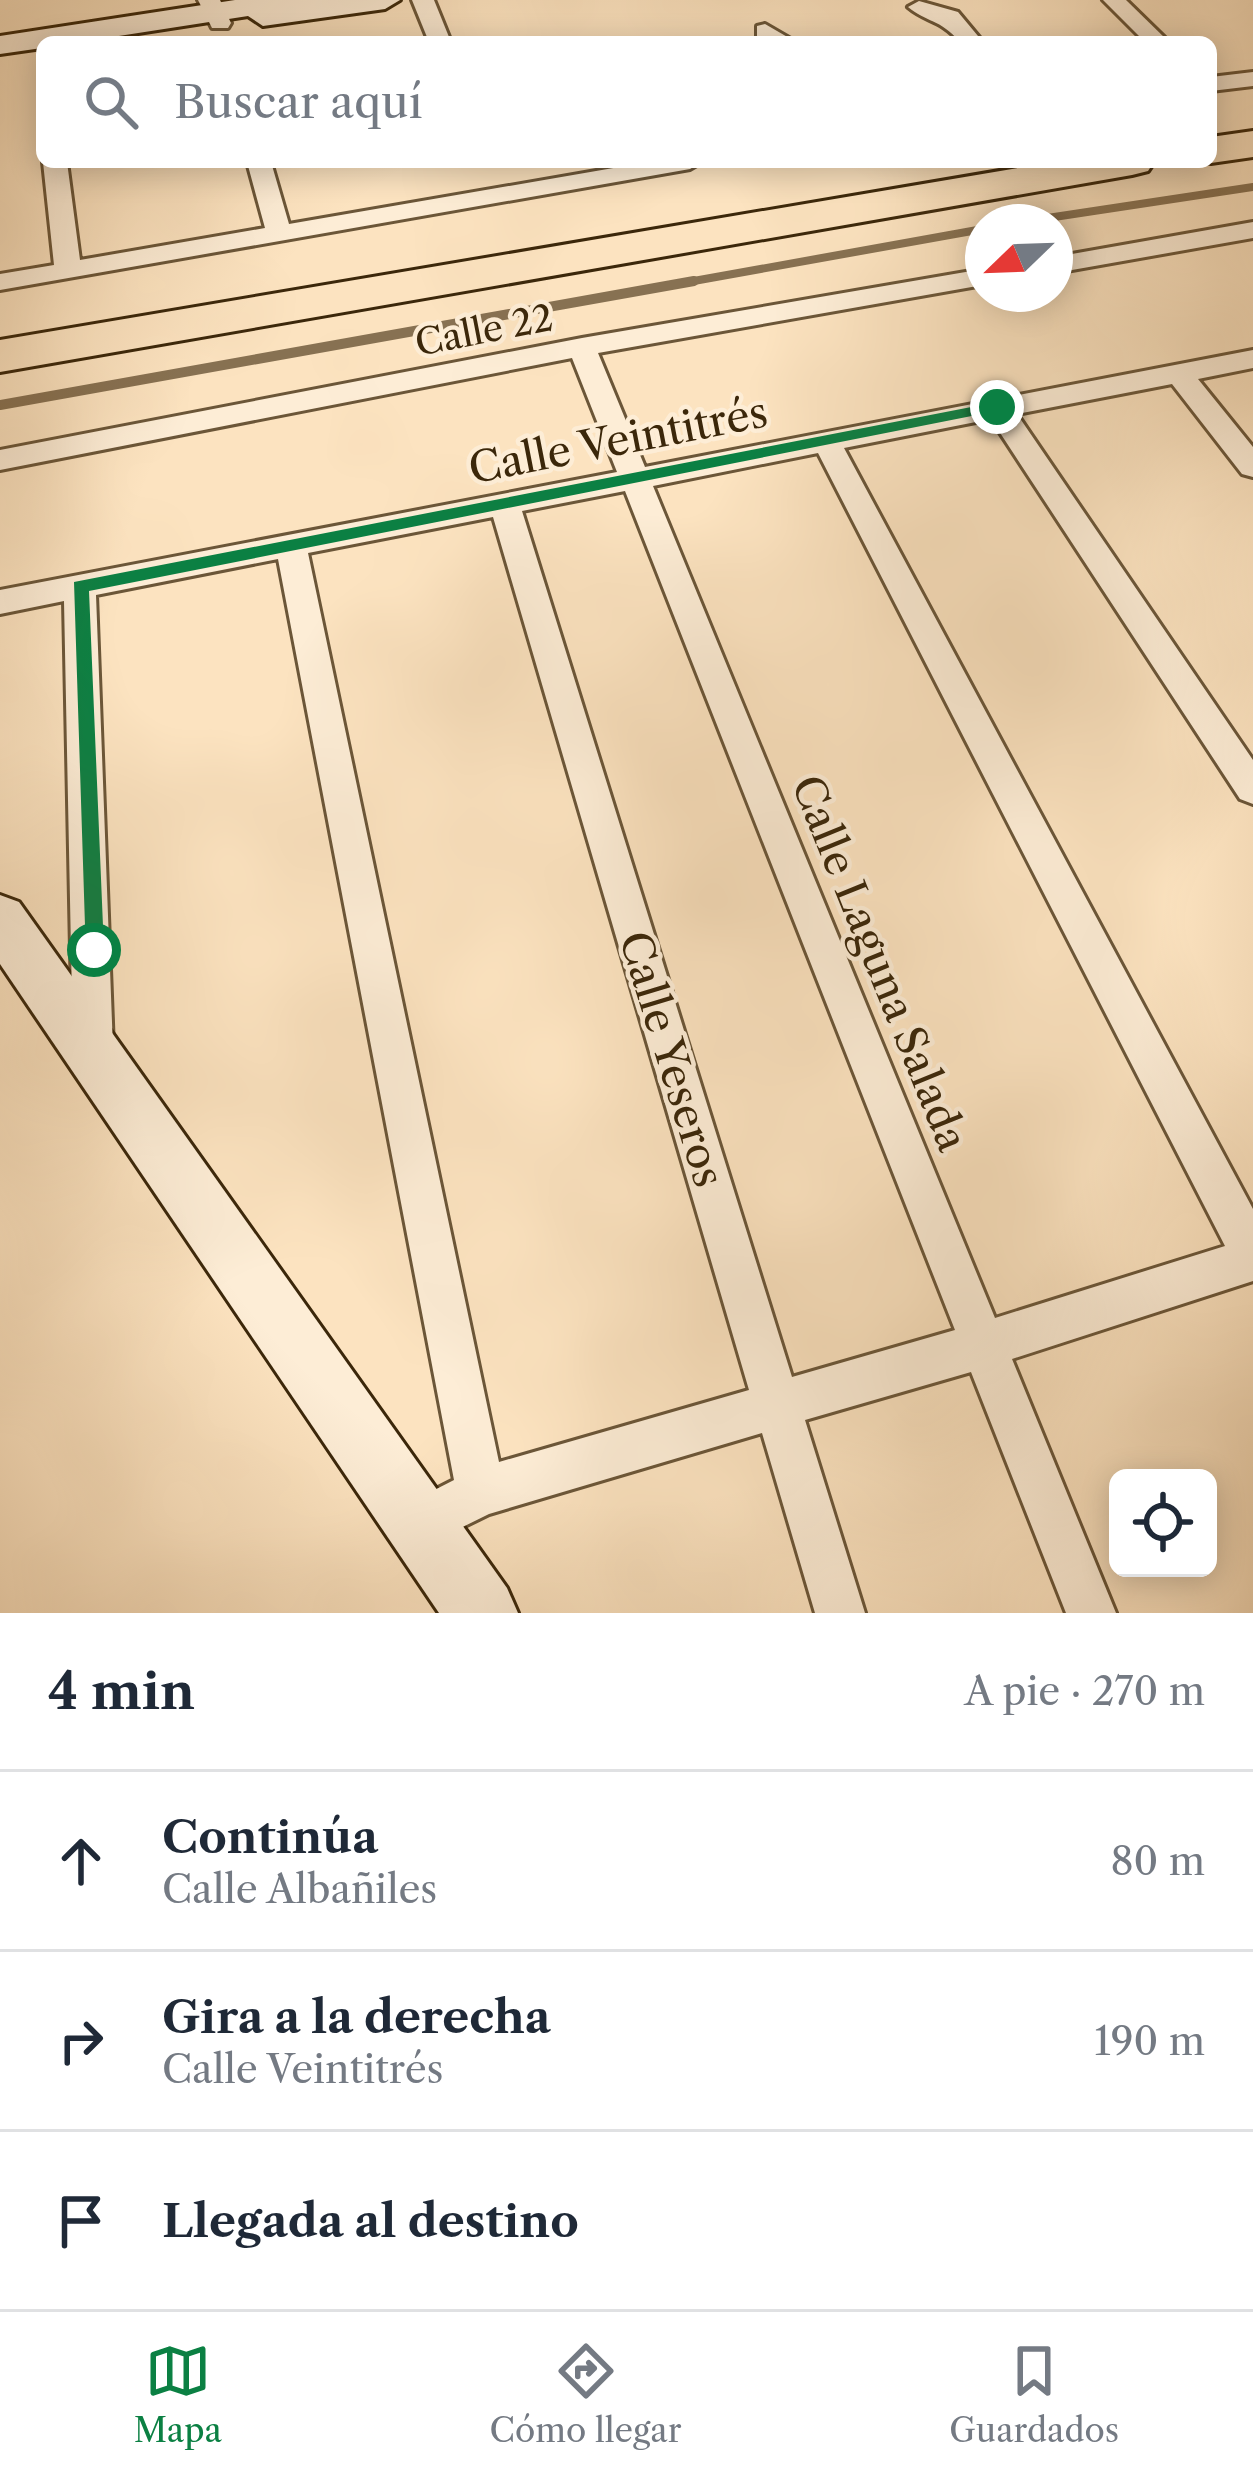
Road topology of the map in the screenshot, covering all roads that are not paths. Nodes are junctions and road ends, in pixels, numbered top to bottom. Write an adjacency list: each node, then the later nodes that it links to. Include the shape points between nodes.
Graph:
1 (294, 0): 6 (street)
2 (385, 0): 6 (street)
3 (423, 0): 9 (street)
4 (1114, 0): 11 (street)
5 (919, 7): 10 (street, via 950,17)
6 (214, 12): 7 (street); 8 (street)
7 (58, 36)
8 (120, 36)
9 (438, 36)
10 (967, 36)
11 (1151, 36)
12 (36, 39): 13 (street)
13 (0, 45)
14 (36, 52): 15 (street)
15 (0, 61)
16 (1253, 79): 17 (street)
17 (1217, 83)
18 (1253, 107): 19 (highway)
19 (1217, 112)
20 (1253, 144): 21 (highway)
21 (1217, 149)
22 (46, 168): 34 (street)
23 (261, 168): 30 (street)
24 (491, 168): 28 (street)
25 (651, 168): 28 (street)
26 (850, 168): 34 (highway)
27 (1097, 168): 38 (highway)
28 (502, 194): 30 (street)
29 (1253, 230): 31 (street)
30 (279, 232): 34 (street)
31 (1073, 262)
32 (965, 281): 37 (street, Calle 22)
33 (0, 282): 34 (street)
34 (60, 288): 35 (highway); 36 (highway)
35 (0, 307)
36 (0, 318)
37 (582, 347): 43 (street, Calle 22); 45 (street, Calle Laguna Salada)
38 (0, 356)
39 (1253, 359): 40 (street, Calle Veintitrés)
40 (1179, 374): 41 (street, Calle Veintitrés); 44 (street)
41 (997, 407): 42 (street, Calle Veintitrés); 50 (street)
42 (826, 441): 45 (street, Calle Veintitrés); 53 (street)
43 (0, 460)
44 (1253, 467)
45 (632, 478): 46 (street, Calle Veintitrés); 54 (street, Calle Laguna Salada)
46 (505, 506): 47 (street, Calle Veintitrés); 55 (street, Calle Yeseros)
47 (291, 544): 48 (street, Calle Veintitrés); 56 (street)
48 (80, 586): 49 (street, Calle Veintitrés); 52 (street)
49 (0, 602)
50 (1253, 789)
51 (0, 919): 52 (street)
52 (93, 1049): 57 (street)
53 (1253, 1256): 54 (street)
54 (983, 1345): 55 (street); 60 (street, Calle Laguna Salada)
55 (778, 1406): 56 (street); 59 (street, Calle Yeseros)
56 (481, 1492): 57 (street)
57 (420, 1523): 58 (street)
58 (482, 1613)
59 (840, 1613)
60 (1091, 1613)

